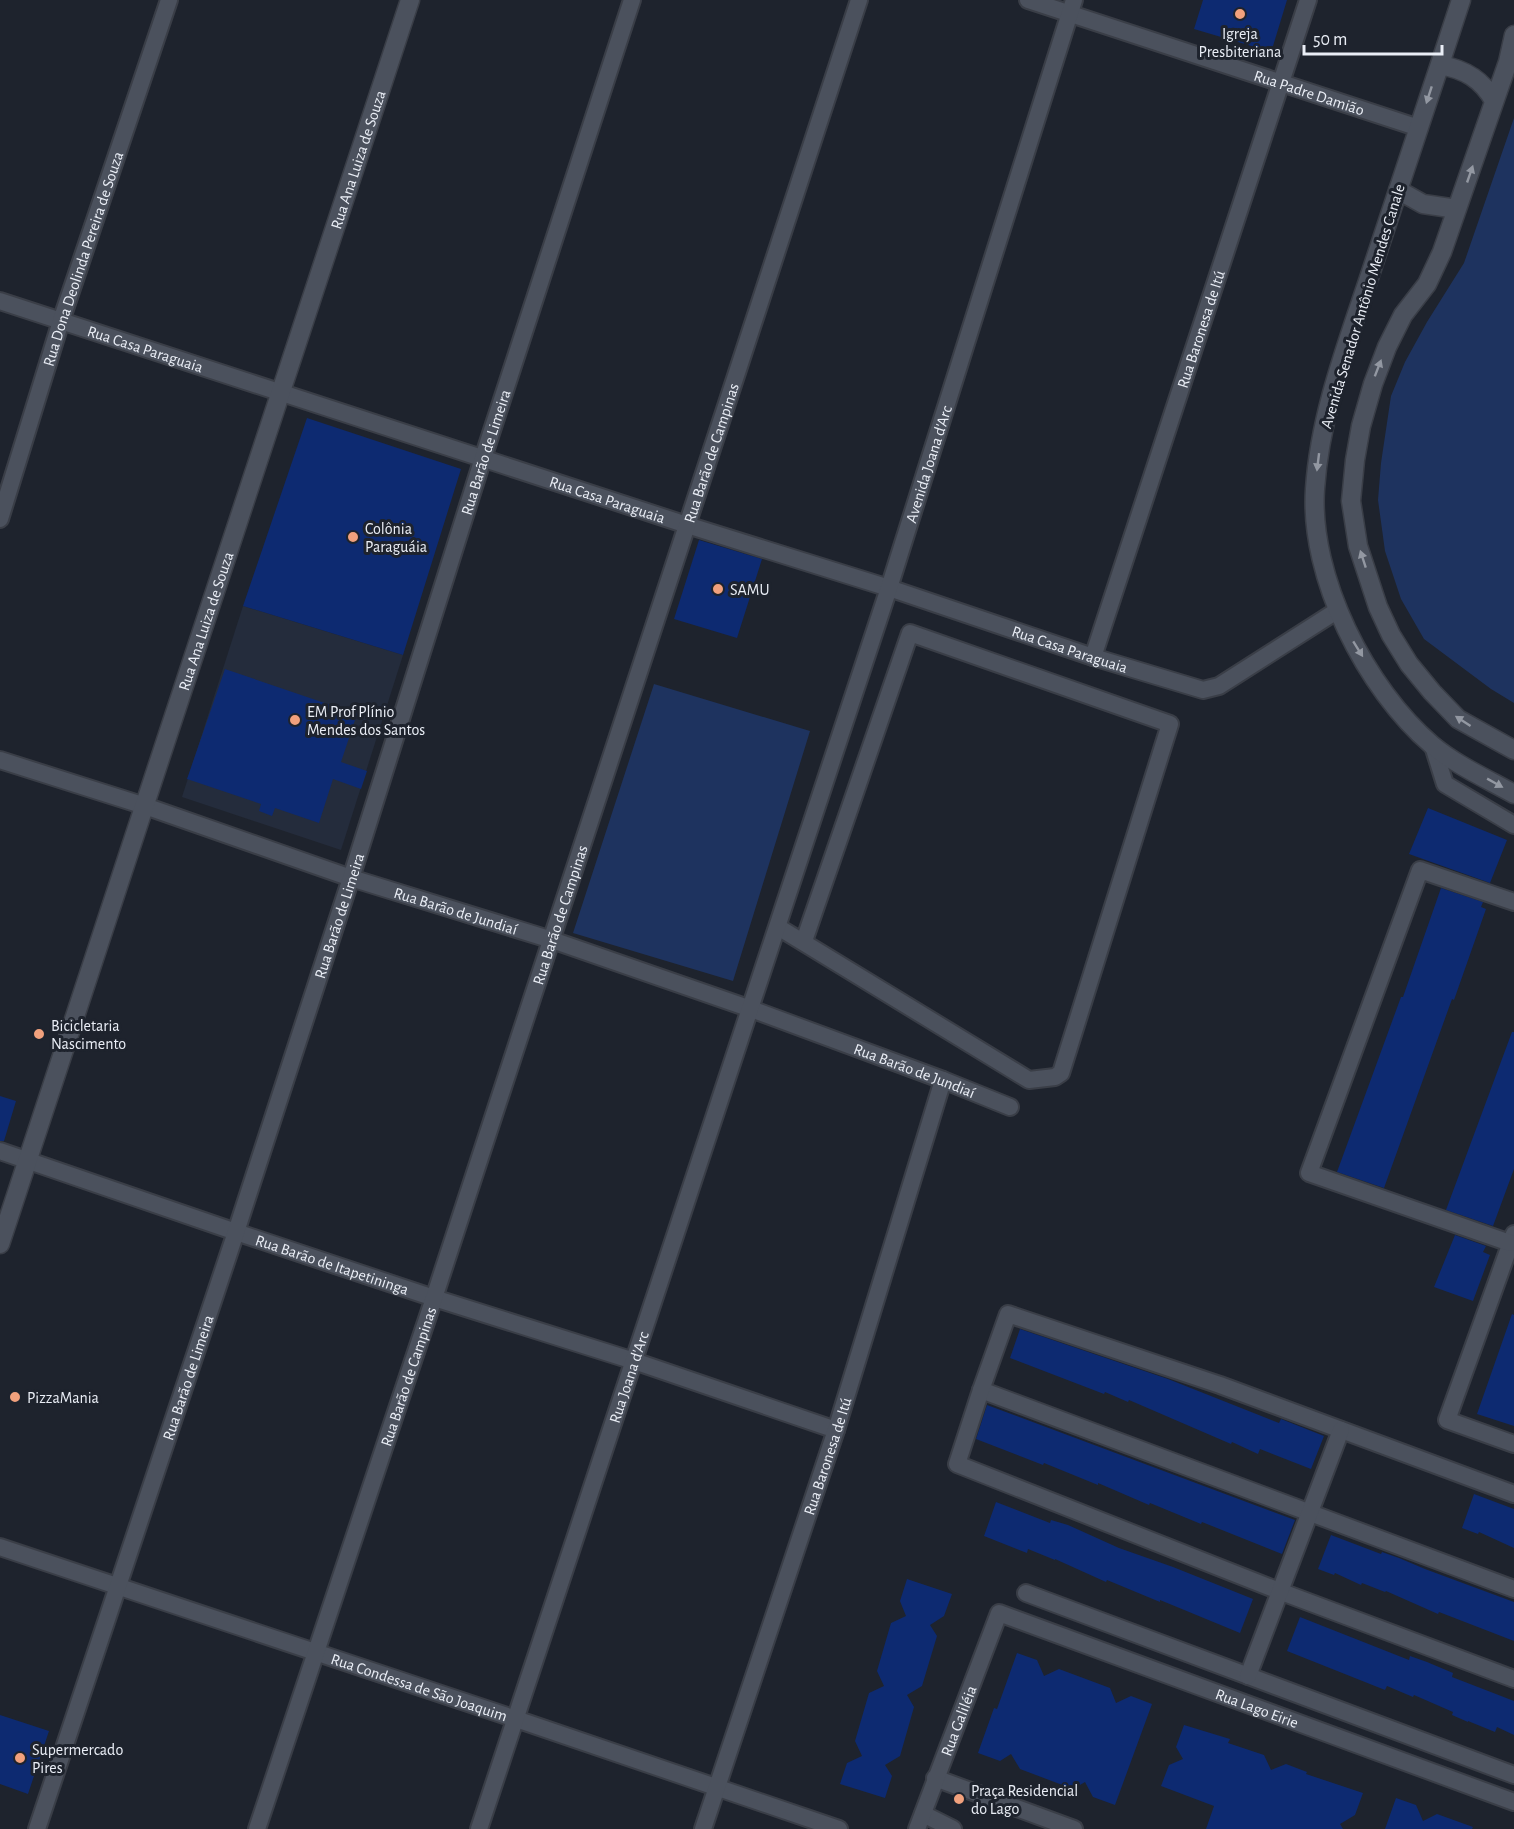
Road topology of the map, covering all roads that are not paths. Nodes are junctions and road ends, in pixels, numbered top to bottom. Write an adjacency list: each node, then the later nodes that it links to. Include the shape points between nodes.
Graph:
1 (169, 0): 17 (street, Rua Dona Deolinda Pereira de Souza)
2 (411, 0): 18 (main road, Rua Ana Luiza de Souza)
3 (632, 0): 19 (street, Rua Barão de Limeira)
4 (859, 0): 21 (street, Rua Barão de Campinas)
5 (1028, 0): 8 (street, Rua Padre Damião)
6 (1308, 0): 11 (street, Rua Baronesa de Itú)
7 (1461, 0): 10 (main road, Avenida Senador Antônio Mendes Canale)
8 (1072, 7): 11 (street, Rua Padre Damião); 22 (street, Avenida Joana d'Arc)
9 (1514, 35): 12 (main road, Avenida Senador Antônio Mendes Canale)
10 (1440, 65): 12 (main road, via 1472,75); 13 (main road, Avenida Senador Antônio Mendes Canale, one-way to 13)
11 (1281, 82): 13 (street, Rua Padre Damião); 24 (street, Rua Baronesa de Itú)
12 (1494, 101): 15 (main road, Avenida Senador Antônio Mendes Canale, one-way to 12)
13 (1419, 128): 14 (main road, Avenida Senador Antônio Mendes Canale)
14 (1398, 190): 15 (main road, via 1423,204); 23 (main road, Avenida Senador Antônio Mendes Canale, one-way to 23, via 1338,371 1322,437 1315,491 1318,534 1325,574)
15 (1457, 209): 26 (main road, Avenida Senador Antônio Mendes Canale, one-way to 15, via 1458,719 1408,664 1378,607 1358,546 1351,501 1357,448 1373,384 1403,315 1427,284)
16 (0, 301): 17 (street, Rua Casa Paraguaia)
17 (61, 321): 18 (street, Rua Casa Paraguaia); 20 (street, Rua Dona Deolinda Pereira de Souza)
18 (281, 392): 19 (street, Rua Casa Paraguaia); 29 (main road, Rua Ana Luiza de Souza)
19 (483, 458): 21 (street, Rua Casa Paraguaia); 31 (street, Rua Barão de Limeira)
20 (0, 519)
21 (687, 525): 22 (street, Rua Casa Paraguaia); 34 (street, Rua Barão de Campinas)
22 (889, 588): 24 (street, Rua Casa Paraguaia); 33 (street, Avenida Joana d'Arc)
23 (1338, 610): 24 (street, Rua Casa Paraguaia, via 1219,686 1203,690); 25 (main road, Avenida Senador Antônio Mendes Canale, one-way to 25, via 1378,682 1402,715)
24 (1093, 657)
25 (1433, 746): 28 (main road, Avenida Senador Antônio Mendes Canale, one-way to 28); 30 (street, via 1445,784)
26 (1514, 750)
27 (0, 760): 29 (street, Rua Barão de Jundiaí)
28 (1514, 794)
29 (145, 806): 31 (street, Rua Barão de Jundiaí); 40 (main road, Rua Ana Luiza de Souza)
30 (1514, 825)
31 (351, 878): 34 (street, Rua Barão de Jundiaí); 41 (street, Rua Barão de Limeira)
32 (1514, 902): 42 (street, via 1420,870 1309,1173)
33 (778, 927): 35 (street); 36 (street, Rua Joana d'Arc)
34 (552, 940): 36 (street, Rua Barão de Jundiaí); 44 (street, Rua Barão de Campinas)
35 (804, 941): 35 (street, via 1029,1080 1055,1077 1061,1073 1170,724 910,633)
36 (751, 1009): 37 (street, Rua Barão de Jundiaí); 45 (street, Rua Joana d'Arc)
37 (942, 1080): 38 (street, Rua Barão de Jundiaí); 47 (street, Rua Baronesa de Itú)
38 (1010, 1107)
39 (0, 1151): 40 (street, Rua Barão de Itapetininga)
40 (28, 1160): 41 (street, Rua Barão de Itapetininga); 43 (main road, Rua Ana Luiza de Souza)
41 (236, 1232): 44 (street, Rua Barão de Itapetininga); 53 (street, Rua Barão de Limeira)
42 (1512, 1238): 49 (street, via 1447,1420)
43 (0, 1244)
44 (434, 1298): 45 (street, Rua Barão de Itapetininga); 58 (street, Rua Barão de Campinas)
45 (634, 1361): 47 (street, Rua Barão de Itapetininga); 61 (street, Rua Joana d'Arc)
46 (981, 1390): 48 (street, via 1008,1314); 51 (street); 55 (street, via 957,1464)
47 (836, 1430): 64 (street, Rua Baronesa de Itú)
48 (1341, 1430): 50 (street); 51 (street)
49 (1514, 1444)
50 (1514, 1494)
51 (1311, 1513): 54 (street); 55 (street)
52 (0, 1547): 53 (street, Rua Condessa de São Joaquim)
53 (117, 1586): 58 (street, Rua Condessa de São Joaquim); 67 (street, Rua Barão de Limeira)
54 (1514, 1589)
55 (1280, 1590): 59 (street); 60 (street)
56 (1026, 1593): 59 (street)
57 (999, 1613): 63 (street, Rua Galiléia); 65 (street, Rua Lago Eirie)
58 (315, 1654): 61 (street, Rua Condessa de São Joaquim); 68 (street, Rua Barão de Campinas)
59 (1248, 1676): 62 (street)
60 (1514, 1679)
61 (516, 1719): 64 (street, Rua Condessa de São Joaquim); 69 (street, Rua Joana d'Arc)
62 (1514, 1775)
63 (935, 1778): 66 (street, Rua Galiléia); 73 (street)
64 (717, 1788): 70 (street, Rua Baronesa de Itú); 71 (street, Rua Condessa de São Joaquim)
65 (1514, 1802)
66 (920, 1821): 72 (street)
67 (37, 1829)
68 (256, 1829)
69 (479, 1829)
70 (703, 1829)
71 (838, 1829)
72 (952, 1829)
73 (1074, 1829)

